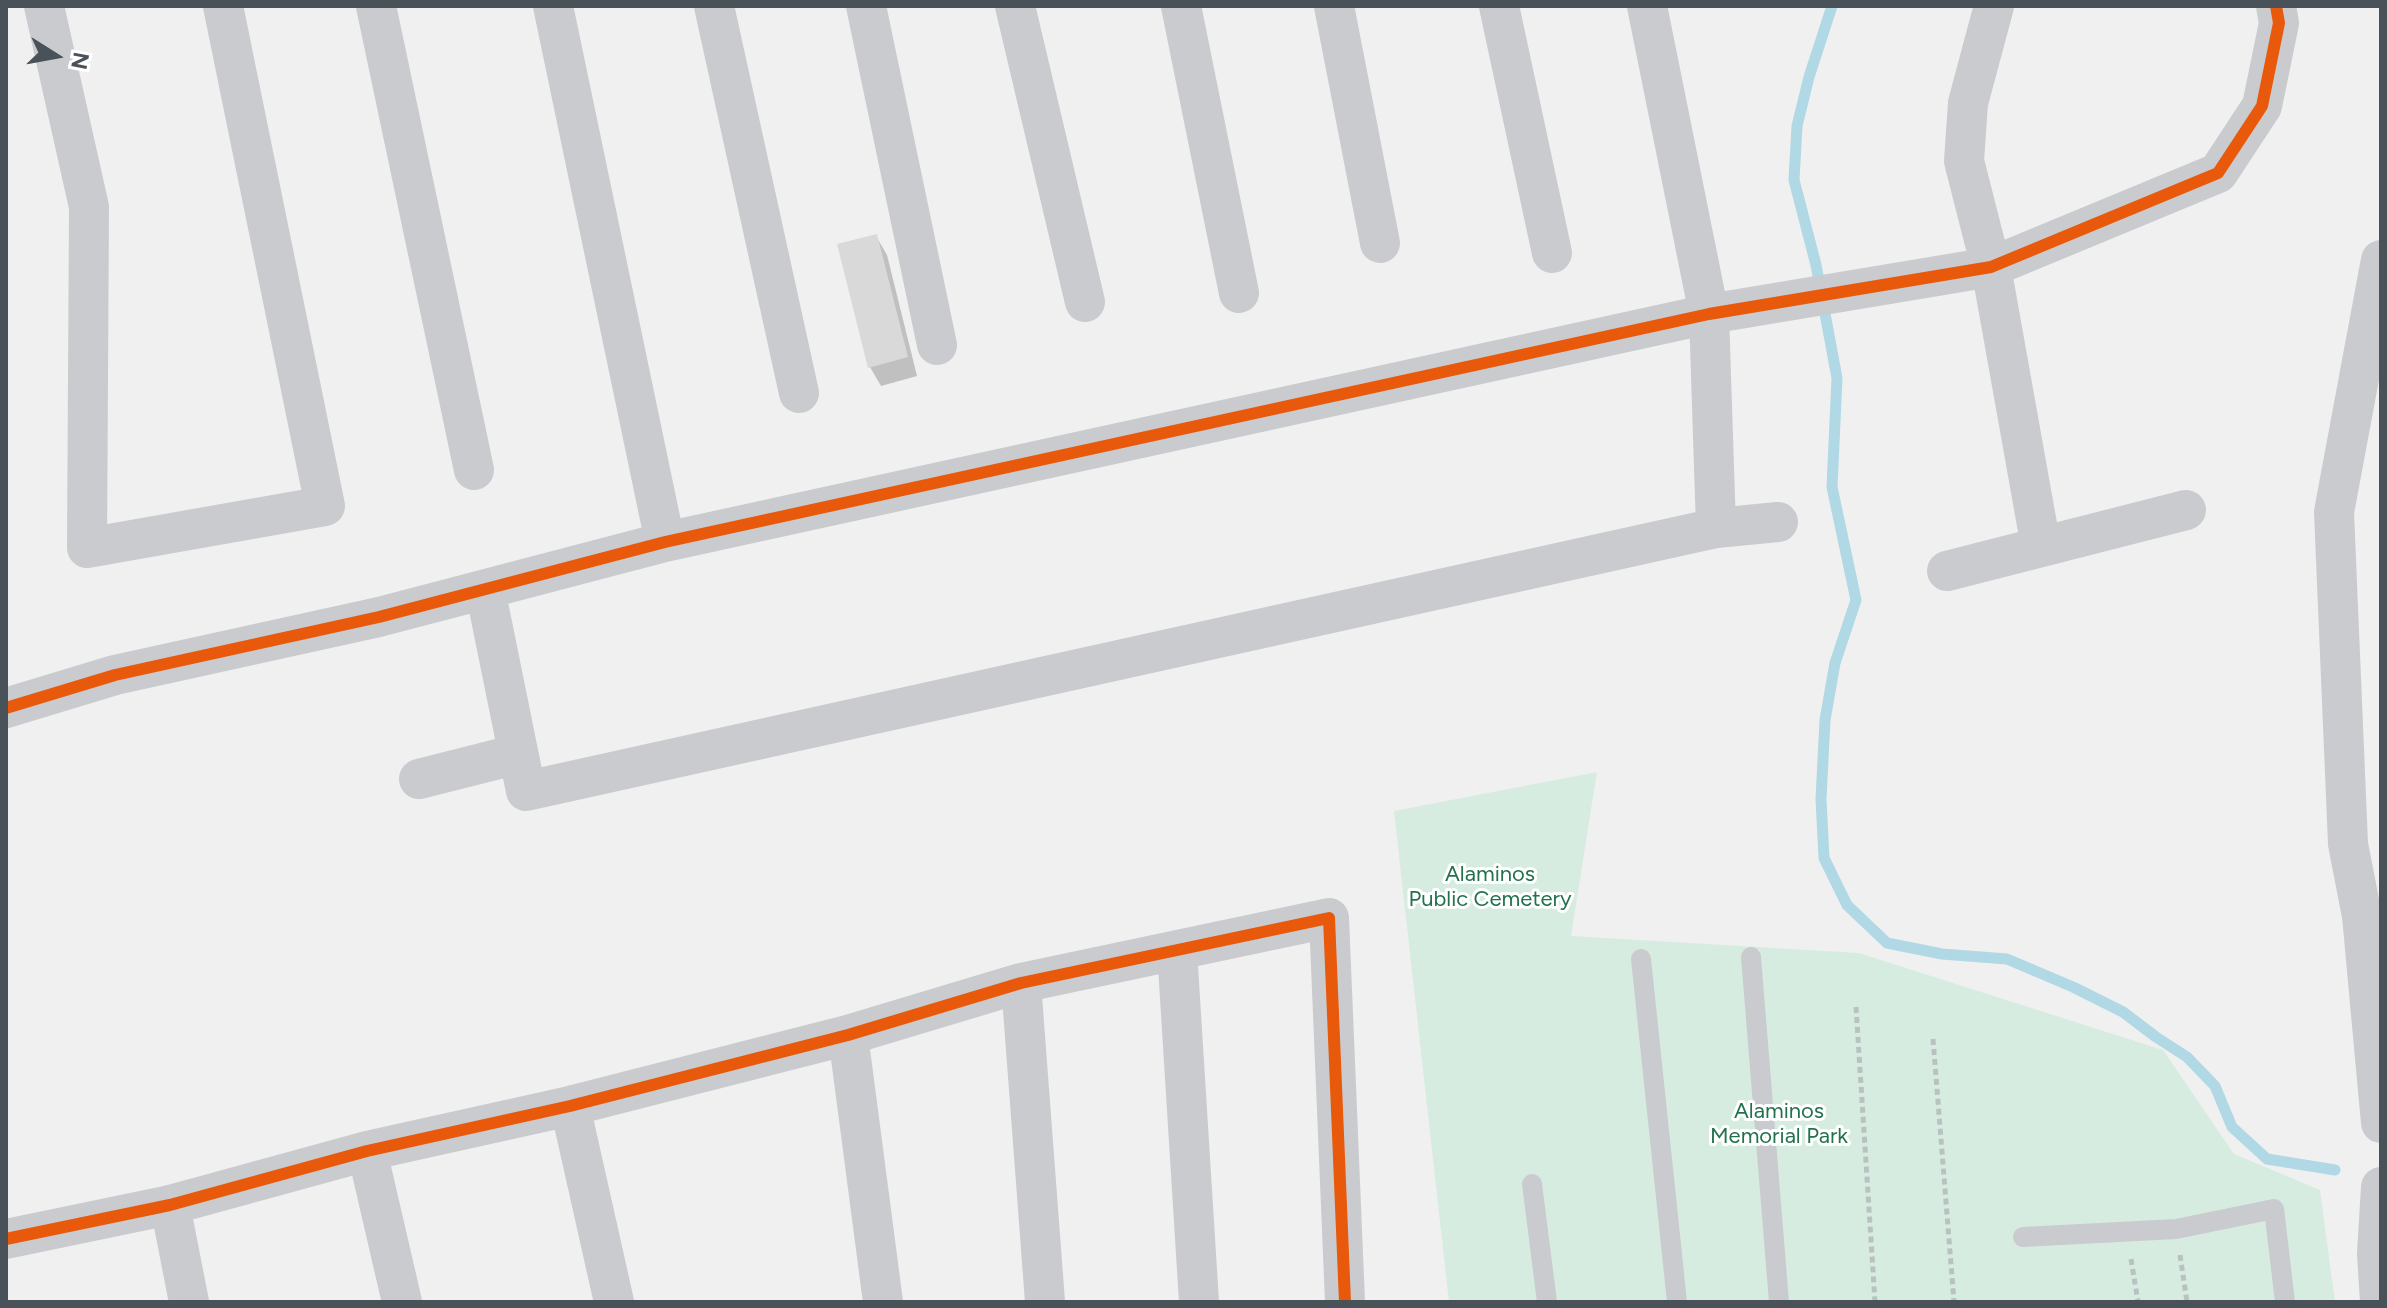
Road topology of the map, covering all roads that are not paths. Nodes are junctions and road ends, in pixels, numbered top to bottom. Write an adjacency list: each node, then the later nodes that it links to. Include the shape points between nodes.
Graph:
1 (44, 6): 2 (street, via 89,207 87,548 325,506)
2 (223, 6)
3 (376, 6): 23 (street)
4 (553, 6): 27 (street)
5 (714, 6): 22 (street)
6 (866, 6): 21 (street)
7 (1015, 6): 19 (street)
8 (1181, 6): 18 (street)
9 (1334, 6): 14 (street)
10 (1499, 6): 15 (street)
11 (1647, 6): 20 (street)
12 (1994, 6): 17 (street, via 1968,103 1964,161)
13 (2276, 6): 17 (street, via 2279,23 2262,106 2218,173)
14 (1380, 243)
15 (1552, 253)
16 (2381, 260): 34 (street, via 2334,512 2348,844)
17 (1991, 267): 20 (street); 28 (street)
18 (1239, 293)
19 (1085, 302)
20 (1709, 314): 26 (street); 27 (street)
21 (937, 345)
22 (799, 393)
23 (474, 470)
24 (2186, 510): 28 (street)
25 (1778, 522): 26 (street)
26 (1716, 528): 32 (street, via 526,791)
27 (665, 542): 30 (street)
28 (2041, 547): 29 (street)
29 (1947, 571)
30 (485, 589): 31 (street, via 115,675); 32 (street)
31 (6, 708)
32 (518, 754): 33 (street)
33 (419, 779)
34 (2372, 904): 41 (street)
35 (1177, 950): 38 (street); 53 (street); 54 (street, via 1329,918)
36 (1751, 957): 57 (lane)
37 (1641, 959): 56 (lane)
38 (1021, 983): 39 (street); 52 (street)
39 (848, 1035): 40 (street); 51 (street)
40 (570, 1106): 42 (street); 50 (street)
41 (2381, 1123)
42 (367, 1151): 45 (street); 49 (street)
43 (1532, 1184): 55 (lane)
44 (2381, 1187): 59 (street)
45 (170, 1205): 47 (street); 48 (street)
46 (2023, 1237): 58 (lane, via 2176,1229 2274,1209)
47 (6, 1239)
48 (189, 1302)
49 (402, 1302)
50 (614, 1302)
51 (883, 1302)
52 (1045, 1302)
53 (1199, 1302)
54 (1345, 1302)
55 (1547, 1302)
56 (1677, 1302)
57 (1779, 1302)
58 (2285, 1302)
59 (2380, 1302)

